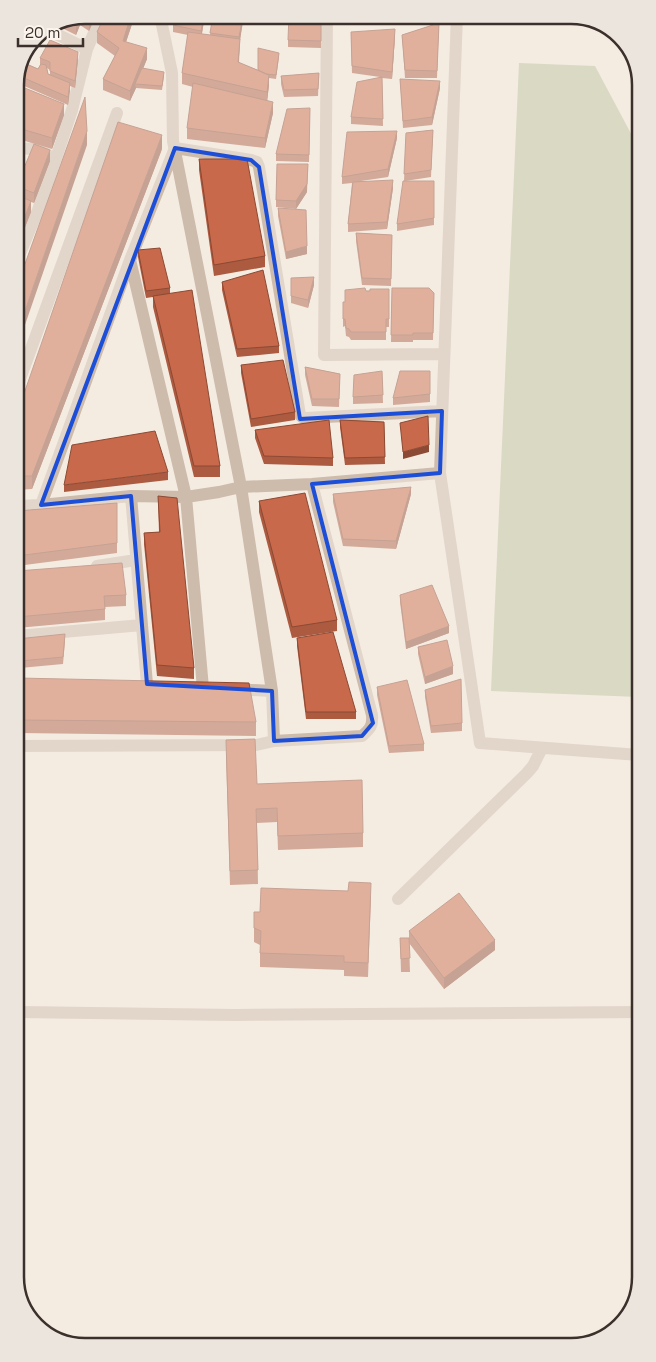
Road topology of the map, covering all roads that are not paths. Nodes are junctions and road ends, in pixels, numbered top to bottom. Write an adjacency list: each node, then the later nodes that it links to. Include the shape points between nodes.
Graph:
1 (98, 24): 6 (street)
2 (162, 24): 9 (street, via 172,73)
3 (327, 24): 15 (street, via 324,355)
4 (457, 24): 15 (street)
5 (53, 33): 6 (street)
6 (87, 49): 10 (street)
7 (117, 113): 16 (street)
8 (24, 148): 10 (street)
9 (174, 148): 14 (street); 17 (street, via 257,162 302,417); 20 (street)
10 (56, 158): 12 (street)
11 (24, 204): 12 (street)
12 (38, 210): 13 (street)
13 (24, 242)
14 (130, 260): 22 (street); 23 (street)
15 (444, 354): 17 (street)
16 (24, 368)
17 (442, 411): 18 (street)
18 (440, 473): 19 (street); 33 (street, via 480,743)
19 (312, 484): 20 (street); 31 (street, via 373,723 362,736)
20 (241, 487): 22 (street); 30 (street)
21 (131, 496): 22 (street); 23 (street); 25 (street)
22 (186, 497): 30 (street, via 208,688)
23 (41, 505): 24 (street)
24 (24, 506)
25 (136, 560): 26 (street); 27 (street)
26 (81, 568)
27 (142, 625): 28 (street); 29 (street)
28 (24, 635)
29 (147, 684)
30 (272, 690): 31 (street)
31 (274, 741): 32 (street, via 256,745)
32 (24, 746)
33 (542, 748): 34 (street); 35 (street, via 527,773)
34 (632, 754)
35 (398, 900)
36 (24, 1012): 37 (street, via 235,1015)
37 (632, 1012)

